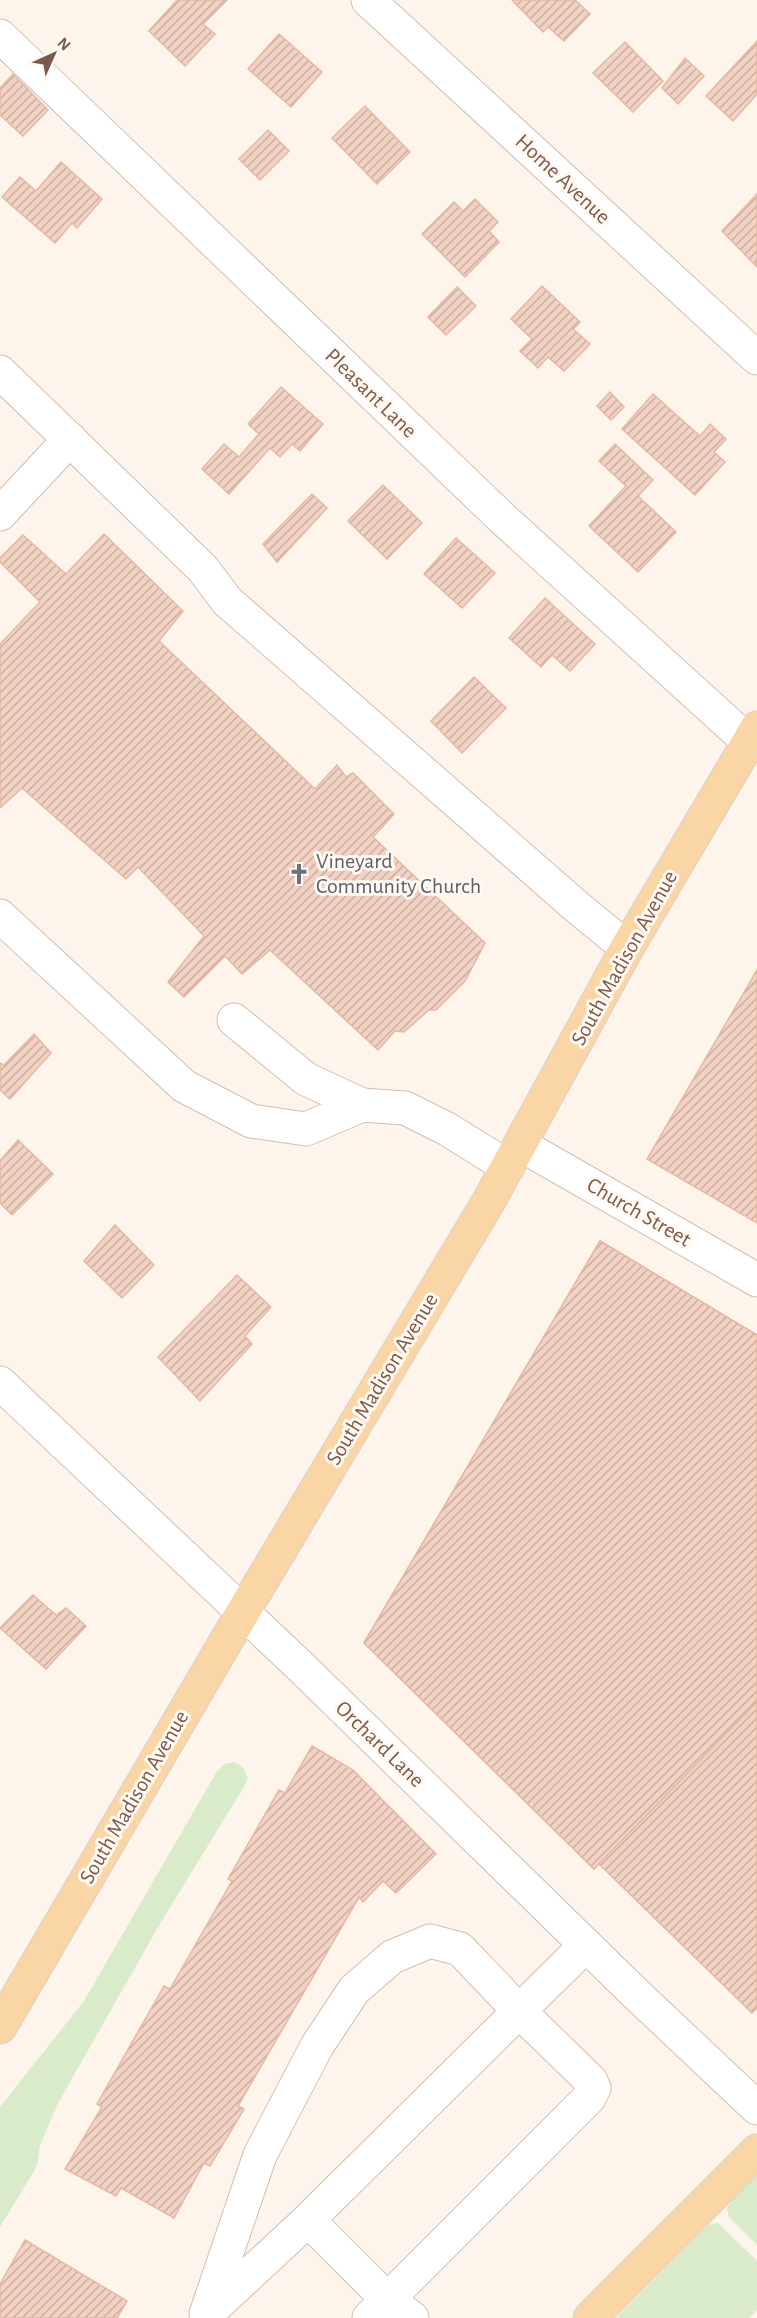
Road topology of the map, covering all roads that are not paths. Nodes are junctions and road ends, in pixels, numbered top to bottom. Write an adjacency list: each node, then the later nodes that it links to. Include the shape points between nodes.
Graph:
1 (368, 0): 3 (street, Home Avenue)
2 (0, 36): 7 (street, Pleasant Lane, via 502,518)
3 (757, 358)
4 (0, 372): 5 (street)
5 (70, 439): 6 (street); 9 (street, via 203,569 227,601)
6 (0, 514)
7 (753, 735): 9 (main road, South Madison Avenue)
8 (0, 916): 11 (street, via 184,1086 251,1121 306,1129)
9 (627, 948): 12 (main road, South Madison Avenue)
10 (234, 1020): 11 (street, via 306,1080)
11 (362, 1104): 12 (street, Church Street, via 405,1108)
12 (514, 1156): 13 (street, Church Street); 15 (main road, South Madison Avenue)
13 (757, 1280)
14 (0, 1383): 15 (street, Orchard Lane)
15 (243, 1612): 16 (street, Orchard Lane); 18 (main road, South Madison Avenue)
16 (586, 1945): 17 (street); 19 (street, Orchard Lane)
17 (519, 2011): 21 (street); 22 (street, via 591,2080 594,2088 589,2098); 23 (street, via 460,1949 430,1941 392,1957 354,1990 316,2046 260,2156)
18 (0, 2027)
19 (757, 2108)
20 (757, 2151): 24 (main road)
21 (308, 2220): 22 (street); 23 (street)
22 (389, 2312)
23 (205, 2316)
24 (590, 2318)

